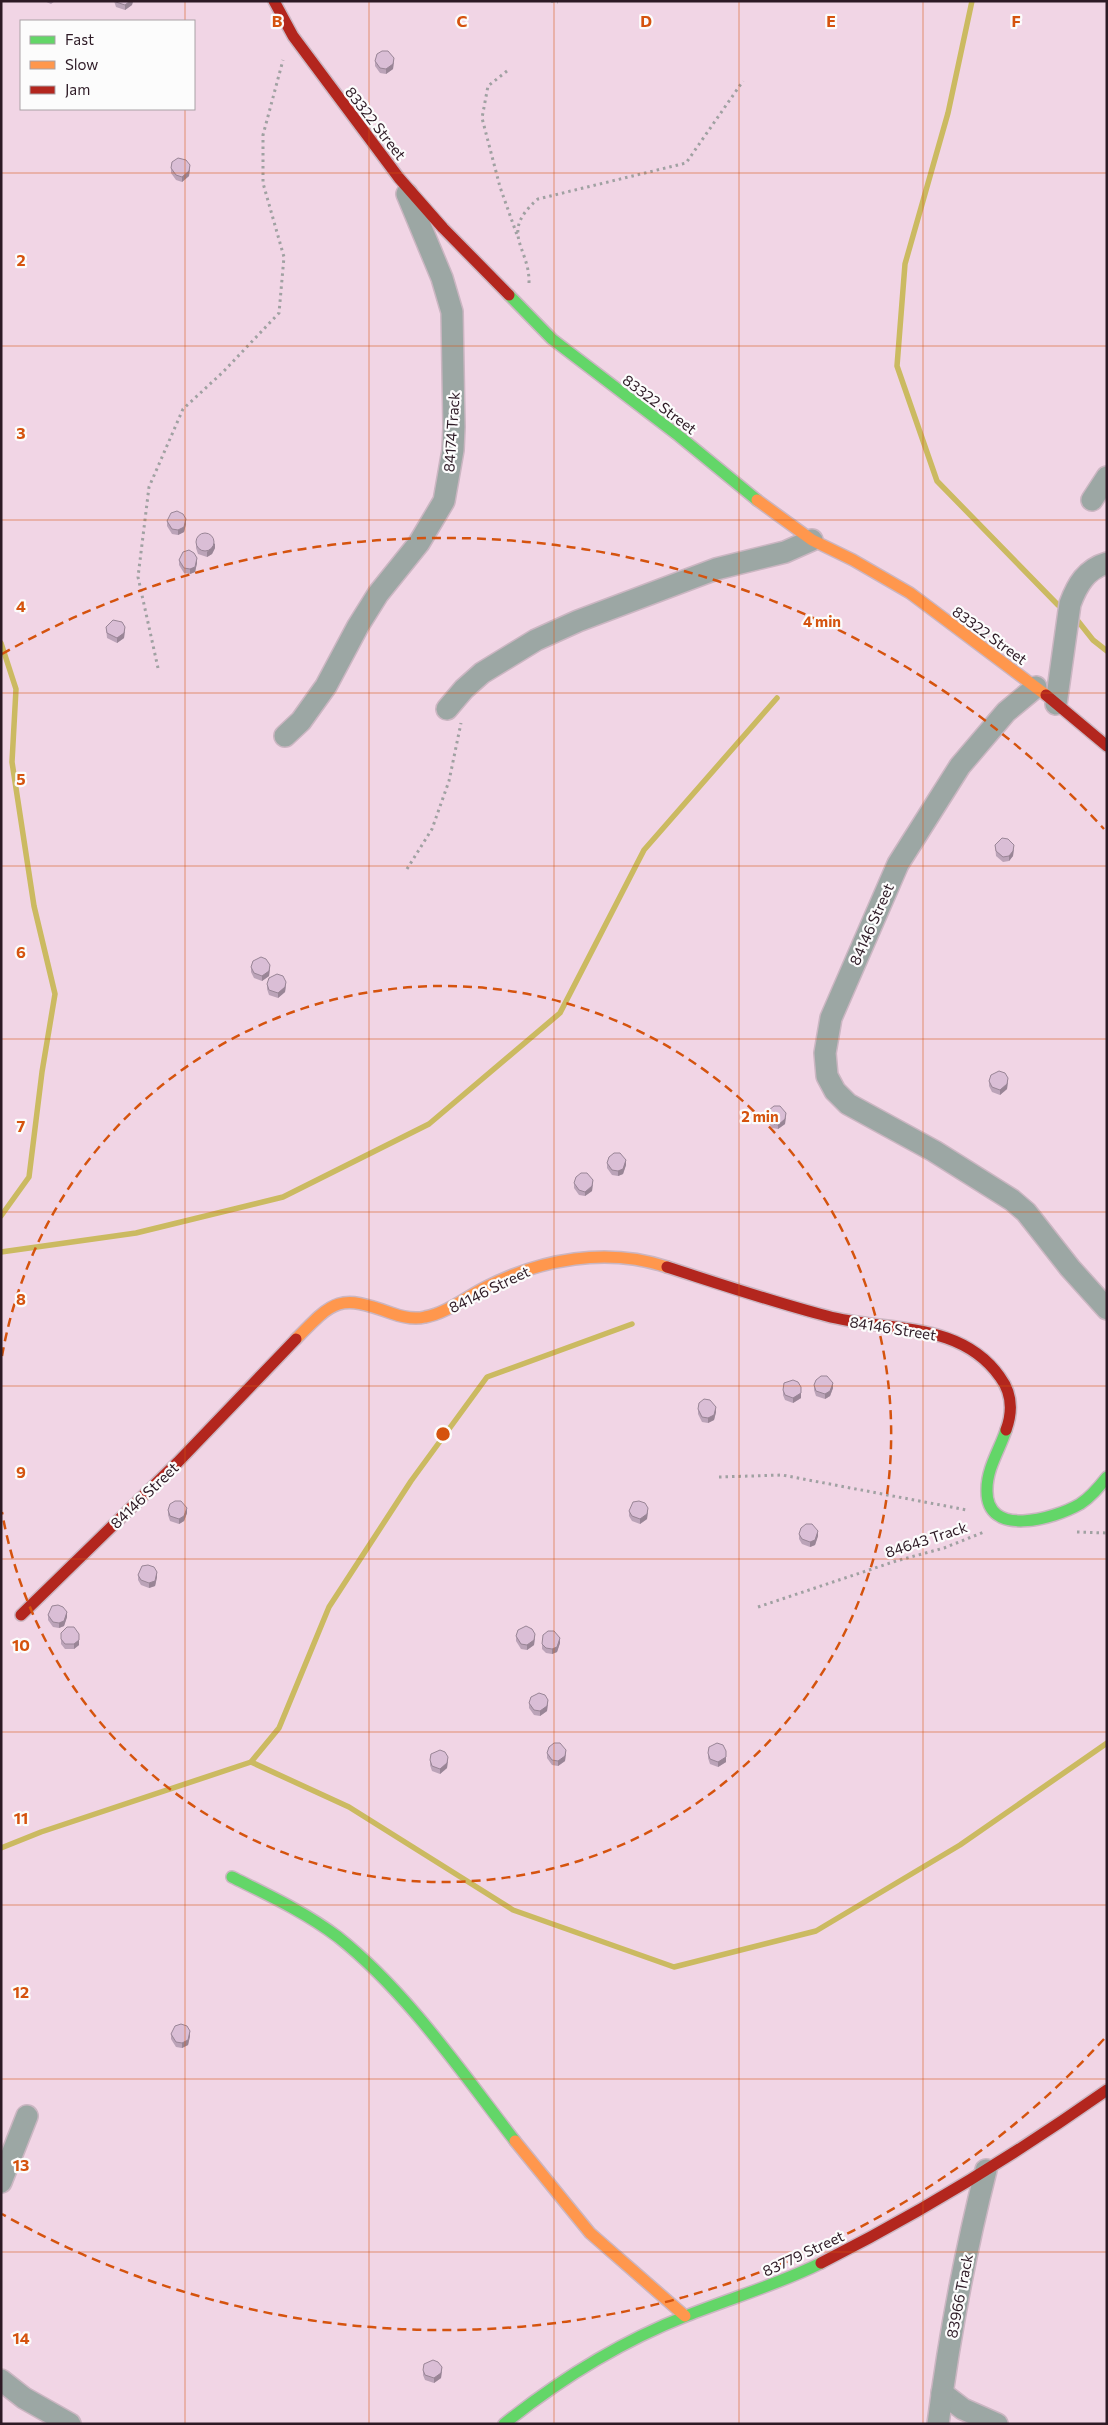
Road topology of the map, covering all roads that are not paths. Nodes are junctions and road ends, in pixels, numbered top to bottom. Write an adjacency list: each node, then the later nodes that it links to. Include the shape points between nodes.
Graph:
1 (274, 1): 2 (street, 83322 Street, via 291,32 346,110)
2 (399, 178): 5 (street, 83322 Street, via 443,228 559,345); 10 (street, 84174 Track, via 442,278 452,312 454,427 448,484 444,501 434,519 378,594 326,686 301,721)
3 (1107, 477): 4 (street)
4 (1092, 500)
5 (812, 540): 7 (street, 83322 Street, via 854,560 910,594); 9 (street, via 791,550 716,569 664,587 553,633 482,673 464,689)
6 (1107, 563): 8 (street, via 1096,566 1075,589)
7 (1036, 687): 8 (street, 83322 Street); 12 (street, 84146 Street, via 1006,712 960,766 898,864 831,1018 825,1053 827,1076 834,1091 848,1104 934,1151 1012,1200 1034,1221 1070,1268)
8 (1056, 704): 11 (street, 83322 Street)
9 (455, 714)
10 (285, 736)
11 (1107, 746)
12 (1107, 1308)
13 (1107, 1477): 14 (street, 84146 Street, via 1093,1494 1076,1506 1041,1519 1010,1522 996,1514 987,1493 989,1476 1010,1422 1010,1396 1001,1376 976,1352 936,1333 850,1322 651,1262 617,1258 582,1259 535,1267 477,1292 451,1308 414,1319 400,1317 359,1300 331,1307)
14 (21, 1615)
15 (232, 1877): 20 (street, via 300,1911 338,1937 366,1962 434,2036 584,2227)
16 (1107, 2090): 18 (street, 83779 Street)
17 (27, 2116): 19 (street)
18 (986, 2170): 20 (street, 83779 Street, via 840,2254 783,2281); 22 (street, 83966 Track, via 964,2266)
19 (1, 2182)
20 (685, 2316): 24 (street, 83779 Street, via 608,2353 536,2397)
21 (1, 2380): 23 (street, via 24,2398)
22 (942, 2393): 25 (street, 83966 Track); 26 (street, via 963,2409)
23 (70, 2424)
24 (504, 2424)
25 (938, 2424)
26 (997, 2424)

